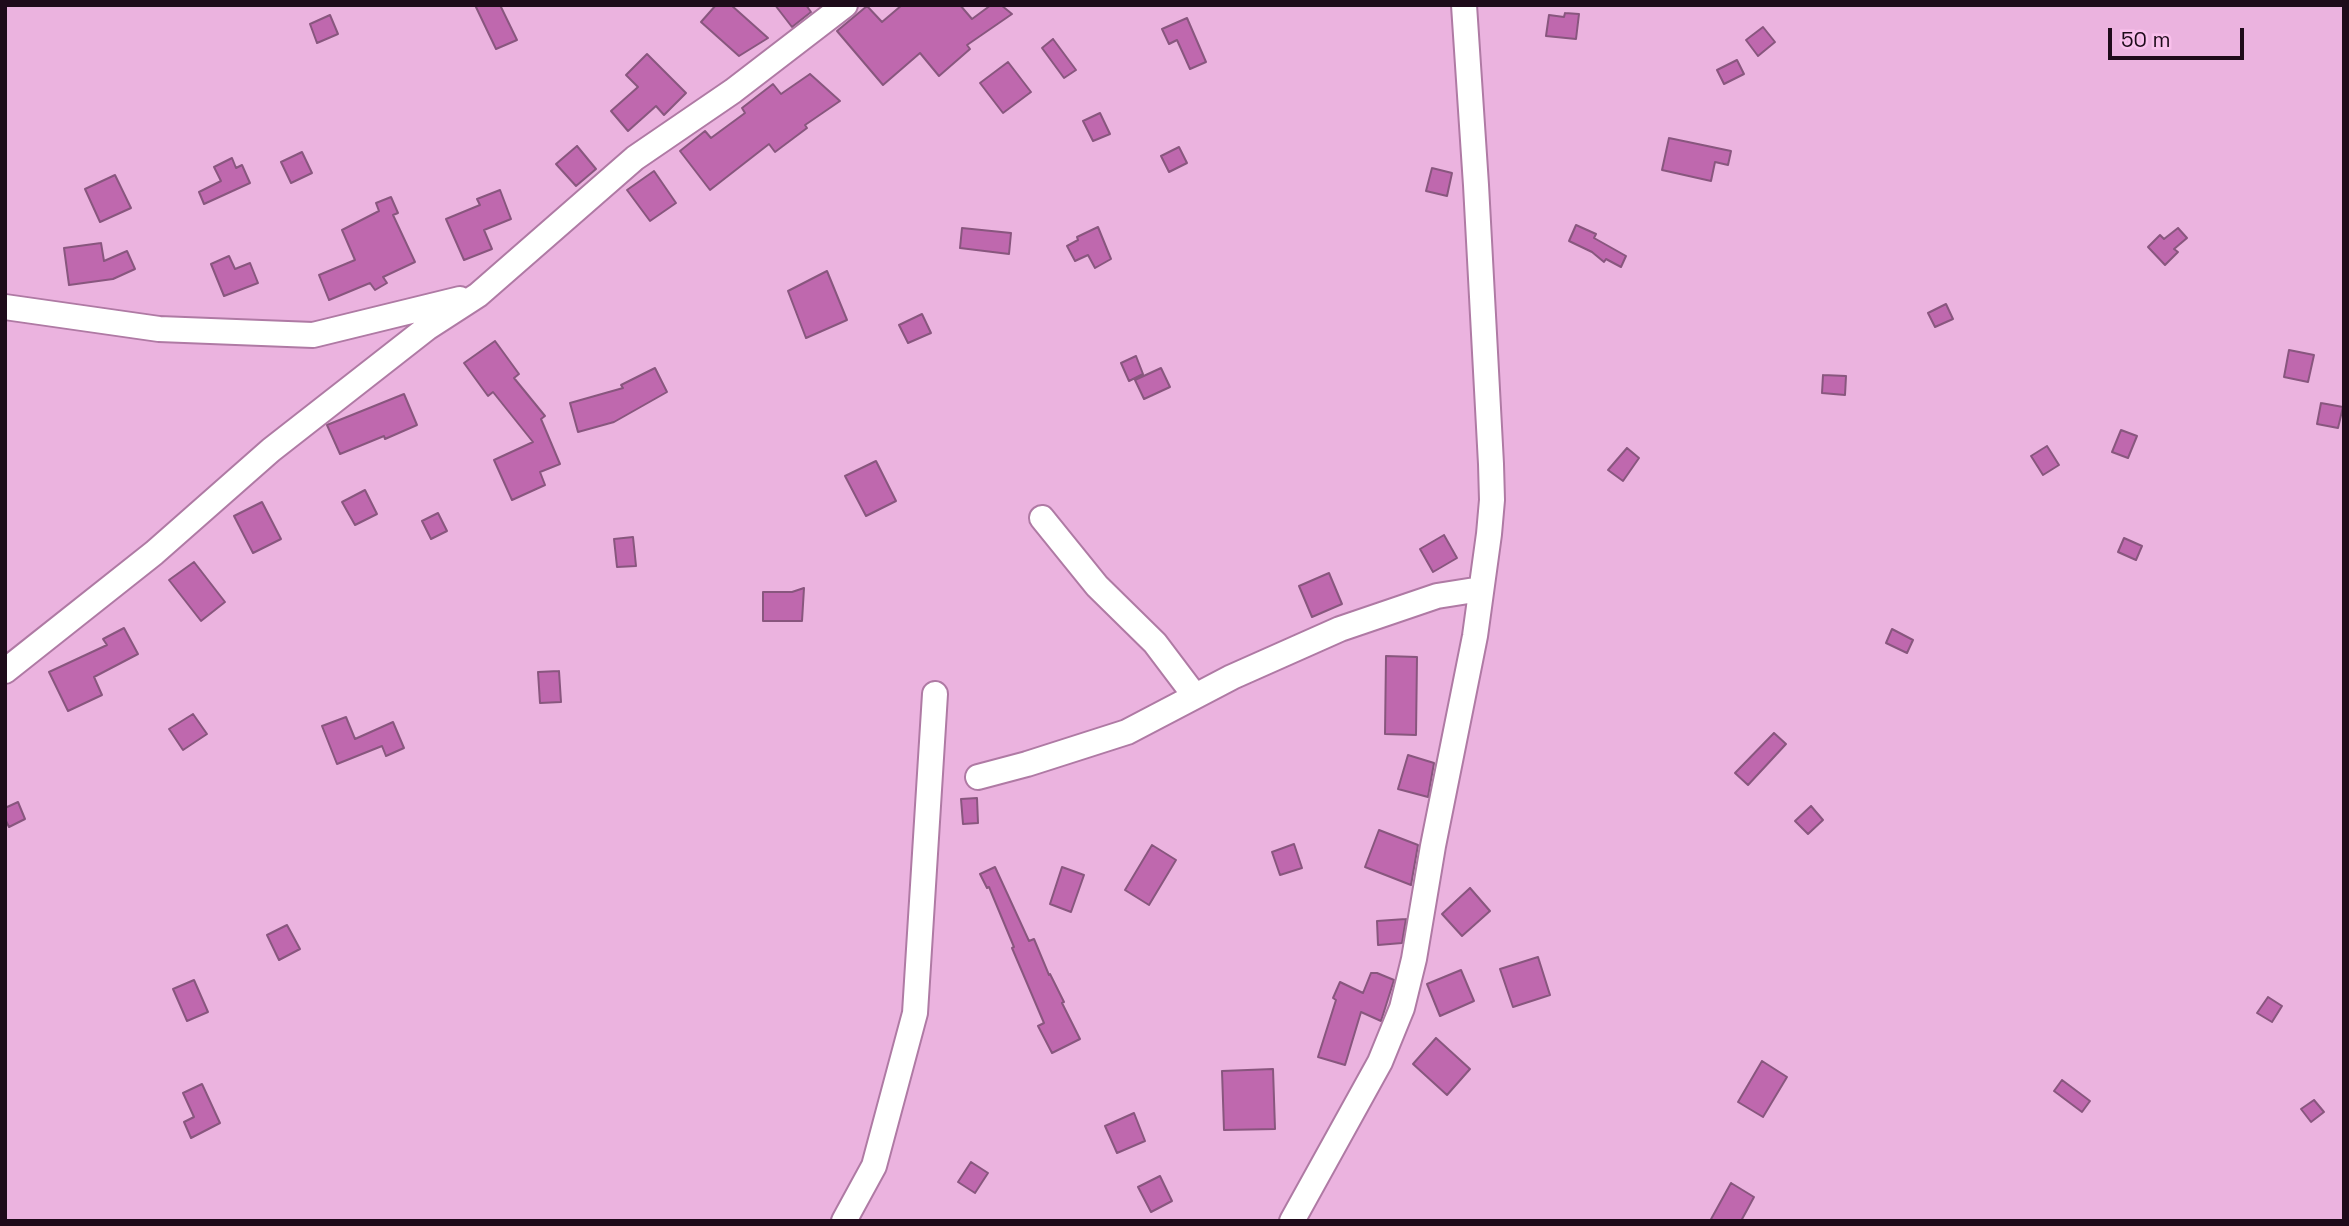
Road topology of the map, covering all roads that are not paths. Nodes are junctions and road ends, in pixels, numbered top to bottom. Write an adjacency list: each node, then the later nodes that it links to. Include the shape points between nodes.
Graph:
1 (845, 5): 3 (street, via 733,91 635,158)
2 (1464, 5): 6 (street, via 1491,464 1492,500)
3 (478, 295): 4 (street, via 313,335 159,330); 7 (street, via 427,328 271,450 154,553)
4 (5, 307)
5 (1042, 518): 9 (street, via 1097,586 1156,643)
6 (1482, 589): 9 (street, via 1437,596 1340,629); 12 (street, via 1402,1009 1380,1062)
7 (5, 671)
8 (935, 694): 11 (street, via 915,1013 874,1166)
9 (1195, 696): 10 (street, via 1127,732)
10 (978, 777)
11 (844, 1221)
12 (1292, 1221)

